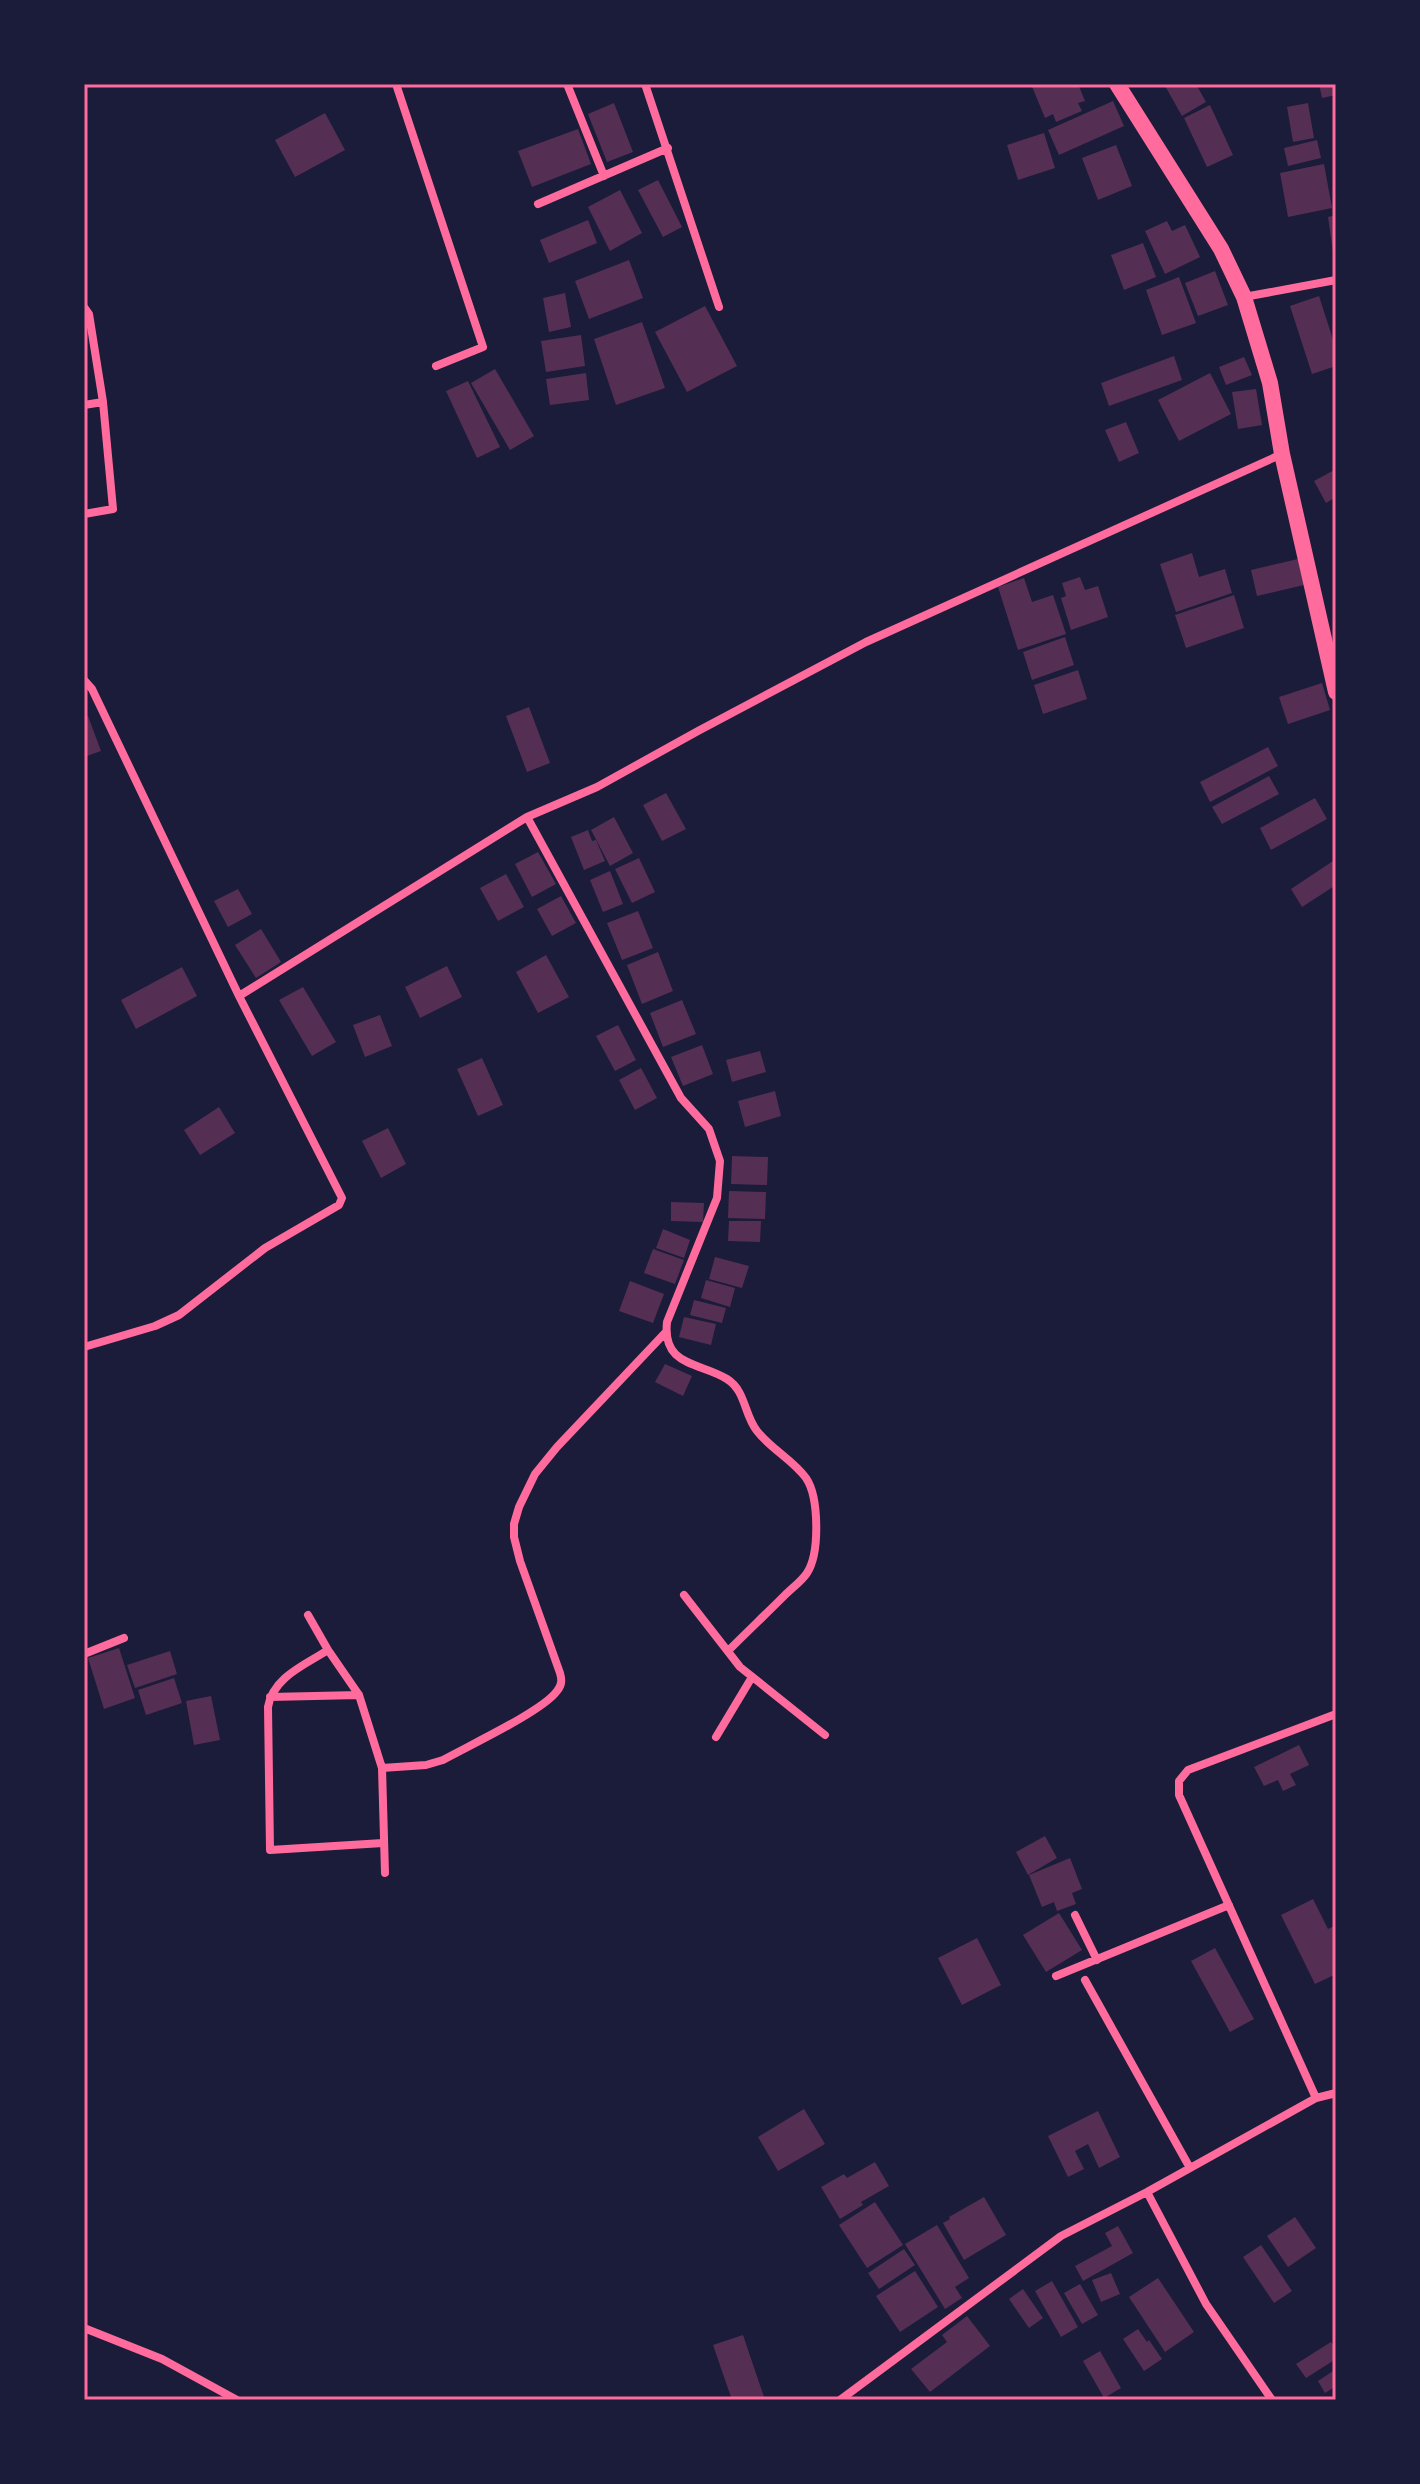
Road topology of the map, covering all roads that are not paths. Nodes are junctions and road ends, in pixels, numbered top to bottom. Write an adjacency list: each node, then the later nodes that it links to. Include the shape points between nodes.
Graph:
1 (396, 84): 12 (street, via 483,347)
2 (567, 84): 6 (street)
3 (645, 84): 5 (street)
4 (1117, 84): 9 (main road, via 1221,249)
5 (668, 148): 6 (street); 11 (street)
6 (604, 176): 7 (street)
7 (538, 204)
8 (1336, 280): 9 (street)
9 (1244, 297): 15 (main road, via 1270,383)
10 (84, 307): 13 (street)
11 (719, 307)
12 (436, 366)
13 (103, 402): 14 (street); 16 (street, via 113,509)
14 (84, 405)
15 (1282, 454): 18 (main road); 19 (street, via 866,642 597,787)
16 (84, 514)
17 (84, 680): 20 (street)
18 (1336, 692)
19 (527, 817): 20 (street); 21 (street, via 681,1098 709,1129 720,1161 717,1198)
20 (239, 996): 22 (street, via 341,1202 265,1248 179,1315)
21 (665, 1333): 27 (street, via 679,1358 736,1387 757,1431 805,1476 814,1492 814,1548 808,1573); 35 (street, via 557,1447 535,1474 519,1507 514,1537 560,1673 560,1688 544,1704 443,1760)
22 (84, 1347)
23 (684, 1595): 27 (street)
24 (308, 1615): 26 (street)
25 (124, 1638): 28 (street)
26 (328, 1650): 30 (street); 31 (street, via 280,1682)
27 (728, 1651): 29 (street)
28 (84, 1654)
29 (752, 1677): 33 (street); 34 (street)
30 (359, 1695): 31 (street); 35 (street)
31 (270, 1697): 36 (street, via 270,1850)
32 (1336, 1714): 38 (street, via 1188,1770 1179,1781 1179,1795)
33 (825, 1735)
34 (716, 1737)
35 (382, 1768): 36 (street)
36 (383, 1843): 37 (street)
37 (385, 1873)
38 (1229, 1905): 40 (street); 44 (street)
39 (1075, 1915): 40 (street)
40 (1097, 1960): 41 (street)
41 (1056, 1976)
42 (1085, 1980): 45 (street)
43 (1336, 2093): 44 (street)
44 (1316, 2098): 45 (street)
45 (1190, 2168): 46 (street)
46 (1147, 2192): 49 (street, via 1061,2236); 50 (street, via 1206,2304)
47 (84, 2328): 48 (street, via 162,2359)
48 (237, 2400)
49 (840, 2400)
50 (1272, 2400)

